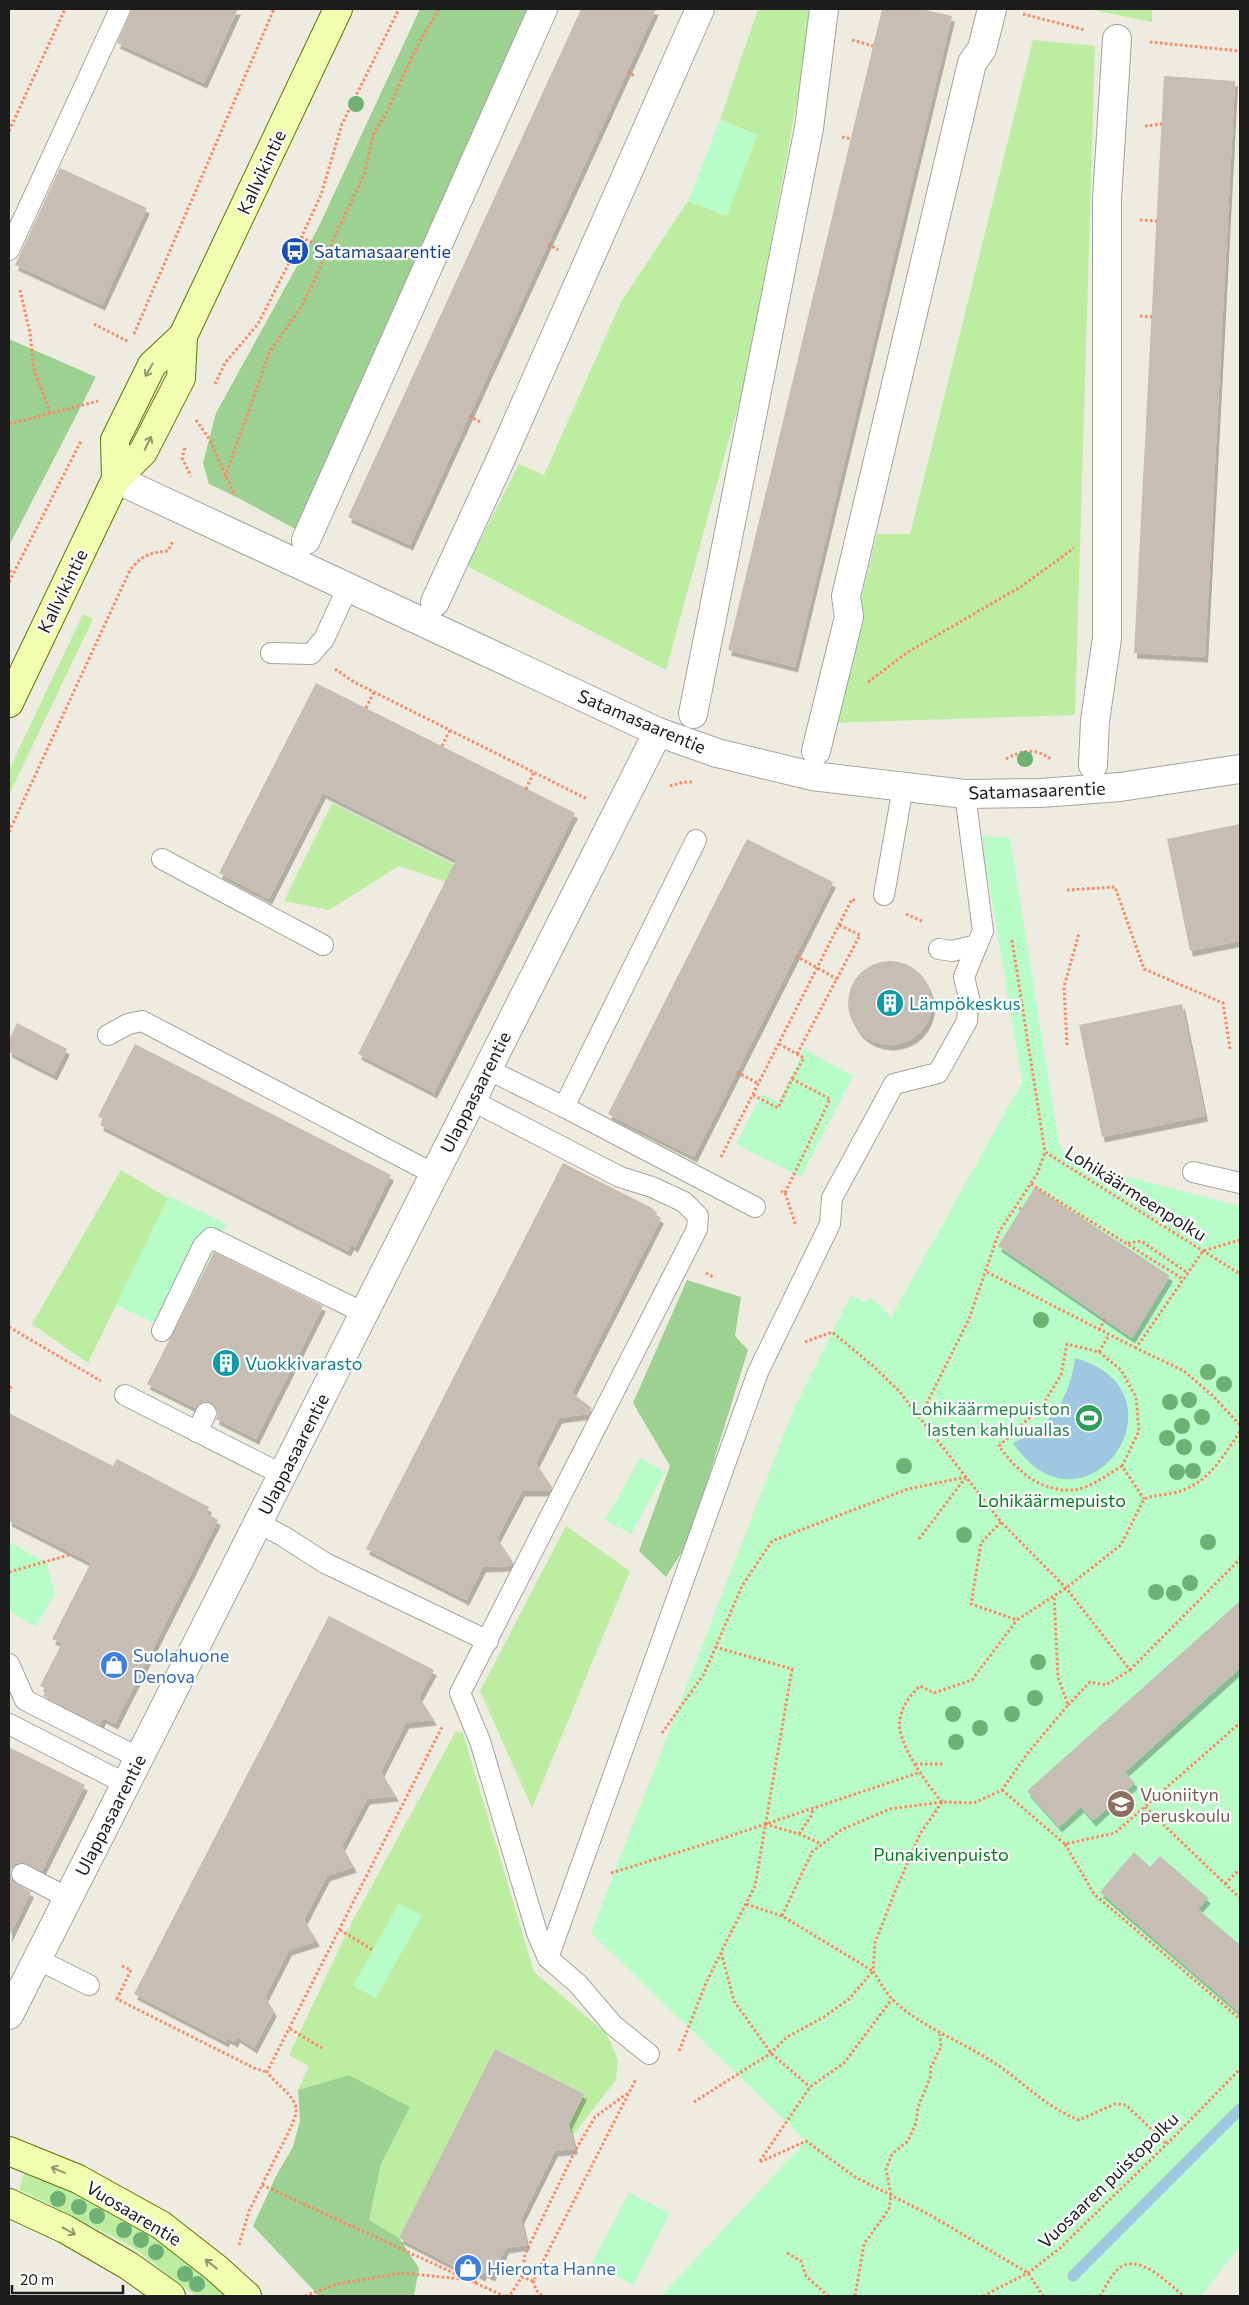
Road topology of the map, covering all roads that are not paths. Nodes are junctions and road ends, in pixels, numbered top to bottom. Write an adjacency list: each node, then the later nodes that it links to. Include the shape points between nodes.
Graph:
1 (120, 9): 8 (lane)
2 (338, 9): 9 (main road, Kallvikintie, via 183,336 181,378 143,452)
3 (542, 9): 10 (street)
4 (700, 9): 12 (street)
5 (824, 9): 15 (street, via 809,128)
6 (1004, 10): 17 (street, via 972,63 846,596 849,617)
7 (1117, 39): 18 (street, via 1107,199 1107,638 1095,721)
8 (9, 250)
9 (116, 479): 11 (street, Satamasaarentie); 14 (main road, Kallvikintie)
10 (306, 540)
11 (347, 589): 12 (street, Satamasaarentie); 13 (lane, via 324,639 311,654)
12 (430, 613): 16 (street, Satamasaarentie)
13 (271, 653)
14 (9, 703)
15 (693, 714)
16 (658, 732): 17 (street, Satamasaarentie, via 716,753); 29 (street, Ulappasaarentie)
17 (814, 764): 20 (street, Satamasaarentie)
18 (1093, 765)
19 (1240, 766): 21 (street, Satamasaarentie, via 1120,787)
20 (903, 787): 21 (street, Satamasaarentie); 24 (lane)
21 (965, 794): 26 (lane, via 983,931)
22 (696, 840): 31 (lane)
23 (162, 858): 25 (lane)
24 (884, 895)
25 (323, 945)
26 (977, 945): 27 (lane, via 952,951); 50 (lane, via 964,977 969,998 967,1021 938,1073 894,1084 832,1198 830,1224 758,1372)
27 (939, 949)
28 (108, 1035): 33 (lane, via 128,1024 142,1021)
29 (487, 1069): 30 (street, Ulappasaarentie); 31 (lane)
30 (471, 1100): 33 (street, Ulappasaarentie); 43 (lane, via 620,1177 684,1202 698,1216 697,1229)
31 (564, 1107): 35 (lane)
32 (1193, 1172): 34 (lane)
33 (434, 1174): 36 (street, Ulappasaarentie)
34 (1240, 1184)
35 (755, 1207)
36 (364, 1313): 37 (lane, via 211,1238 203,1246); 41 (street, Ulappasaarentie)
37 (162, 1331)
38 (125, 1395): 40 (lane)
39 (206, 1414): 40 (lane)
40 (197, 1432): 41 (lane)
41 (282, 1475): 42 (street, Ulappasaarentie)
42 (258, 1523): 43 (lane, via 325,1563); 46 (street, Ulappasaarentie)
43 (488, 1642): 50 (lane, via 460,1693 480,1741 537,1933)
44 (9, 1664): 46 (lane, via 25,1700)
45 (9, 1724): 47 (lane)
46 (139, 1758): 47 (street, Ulappasaarentie)
47 (126, 1784): 49 (street, Ulappasaarentie)
48 (22, 1874): 49 (lane)
49 (68, 1898): 51 (street, Ulappasaarentie)
50 (548, 1958): 54 (lane, via 578,1984 613,2025)
51 (37, 1959): 52 (lane); 53 (street, Ulappasaarentie)
52 (89, 1985)
53 (9, 2014)
54 (649, 2054)
55 (9, 2151): 58 (main road, Vuosaarentie, one-way to 55, via 161,2225 78,2179)
56 (9, 2203): 57 (main road, one-way to 57, via 65,2228 129,2266)
57 (171, 2296)
58 (247, 2296)

